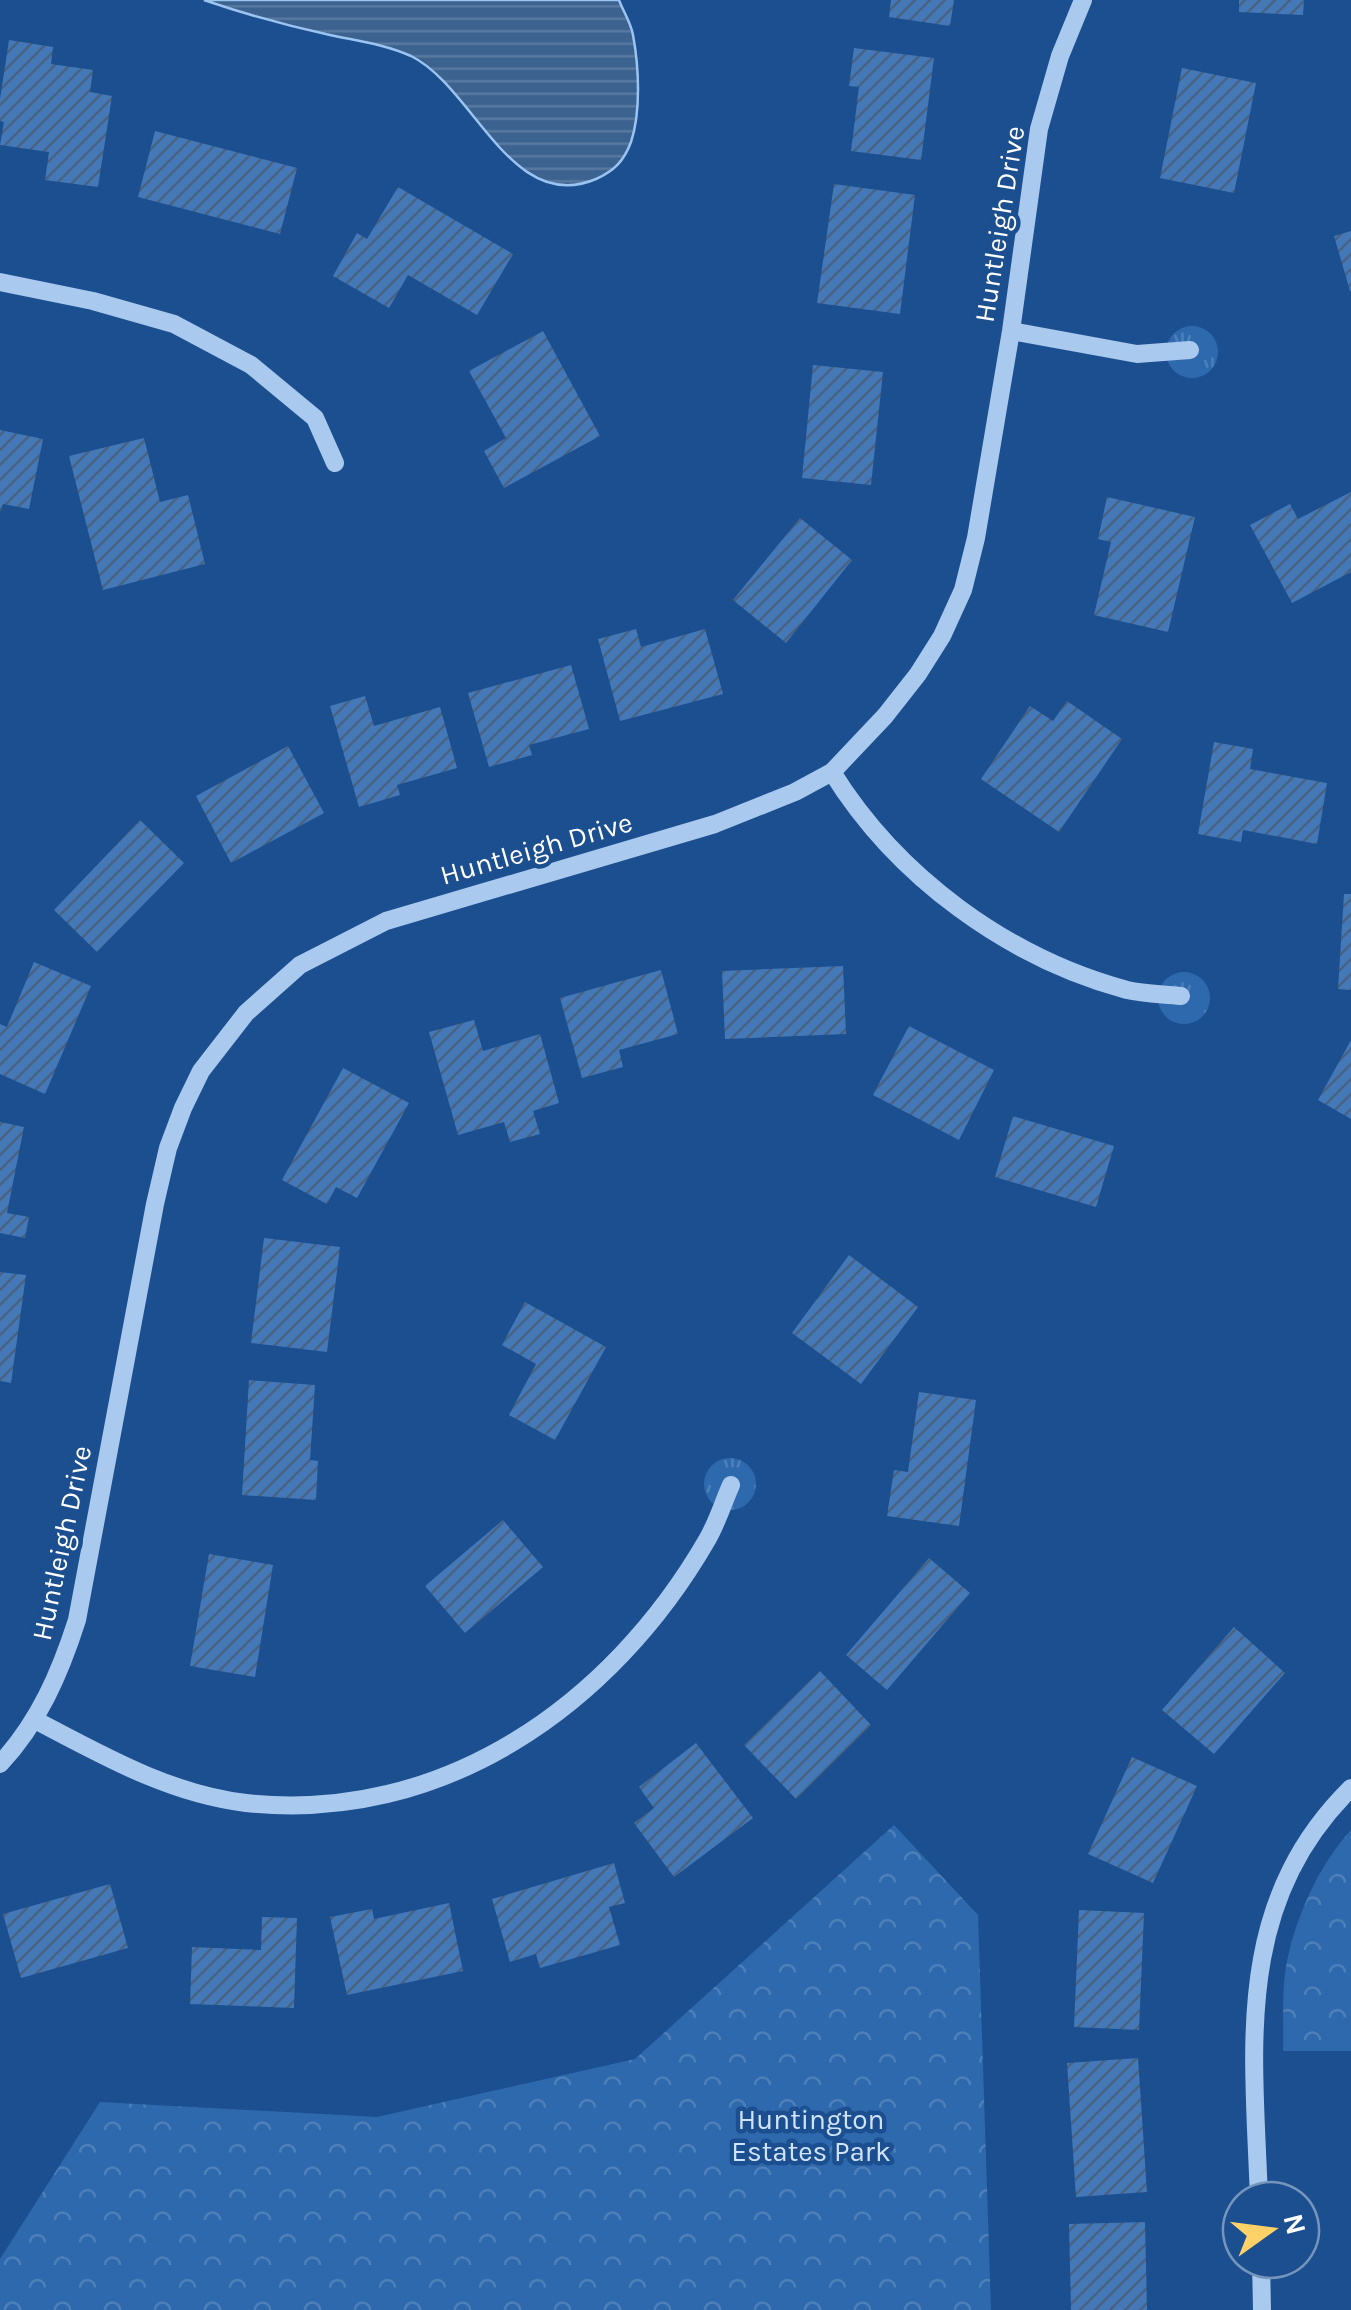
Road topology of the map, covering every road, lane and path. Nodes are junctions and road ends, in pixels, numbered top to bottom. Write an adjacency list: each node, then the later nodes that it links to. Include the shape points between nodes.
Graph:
1 (1083, 0): 3 (street, Huntleigh Drive, via 1039,130)
2 (0, 282): 5 (street, via 174,324 236,356 315,418)
3 (1011, 330): 4 (street, via 1137,354); 6 (street, Huntleigh Drive, via 964,590 918,674)
4 (1190, 350)
5 (335, 463)
6 (832, 772): 7 (street, via 889,848 982,925 1042,957 1129,990); 9 (street, Huntleigh Drive, via 715,824 386,922 300,965 222,1040 168,1148 77,1620 61,1670)
7 (1181, 996)
8 (731, 1484): 9 (street, via 708,1539 632,1642 535,1728 443,1779 326,1805 244,1802 170,1786)
9 (34, 1720): 10 (street, Huntleigh Drive)
10 (0, 1764)
11 (1351, 1788): 12 (street, via 1295,1862 1271,1916 1254,2026)
12 (1258, 2180)
13 (1261, 2280): 14 (street)
14 (1262, 2310)

